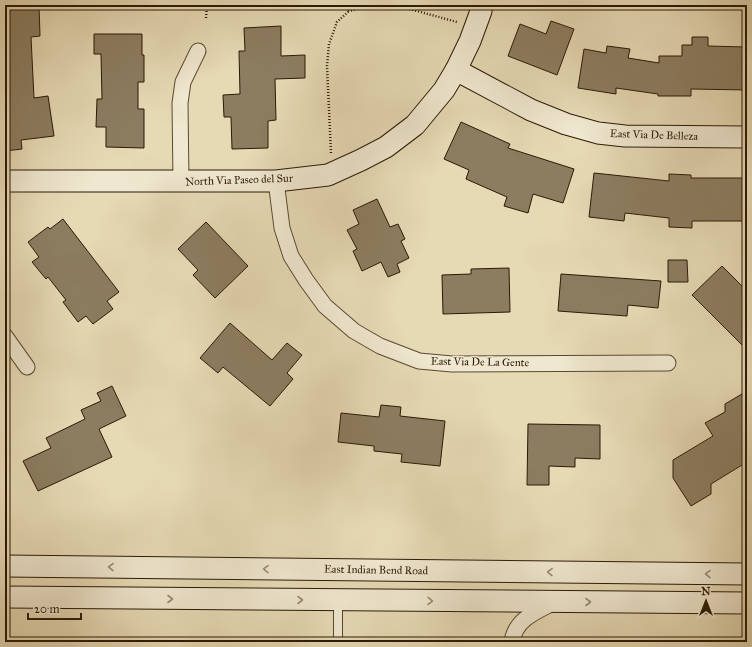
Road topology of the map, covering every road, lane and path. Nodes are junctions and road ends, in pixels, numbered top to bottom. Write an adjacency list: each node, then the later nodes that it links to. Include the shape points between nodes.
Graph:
1 (207, 5): 7 (path)
2 (341, 5): 6 (path)
3 (373, 5): 6 (path)
4 (395, 5): 8 (path)
5 (481, 5): 10 (main road, via 470,41)
6 (349, 11): 12 (path, via 337,22 329,44)
7 (206, 18)
8 (457, 22)
9 (198, 51): 15 (street, via 183,82 180,103)
10 (456, 70): 11 (main road, East Via De Belleza, via 531,110 598,133 626,136); 14 (main road, North Via Paseo del Sur, via 444,90 415,126 386,147 328,175)
11 (747, 137)
12 (331, 153)
13 (5, 181): 15 (main road, North Via Paseo del Sur)
14 (276, 181): 15 (main road, North Via Paseo del Sur); 17 (street, East Via De La Gente, via 282,228 291,256 306,280 324,306 354,332 380,346 419,361 452,364)
15 (181, 182)
16 (5, 336): 18 (street)
17 (668, 364)
18 (27, 367)
19 (5, 566): 20 (main road, East Indian Bend Road, one-way to 19)
20 (747, 574)
21 (5, 597): 22 (main road, one-way to 22)
22 (338, 600): 23 (main road, one-way to 23); 26 (lane)
23 (555, 602): 24 (main road, one-way to 24); 25 (street, via 528,616 518,625)
24 (747, 603)
25 (512, 641)
26 (338, 642)

